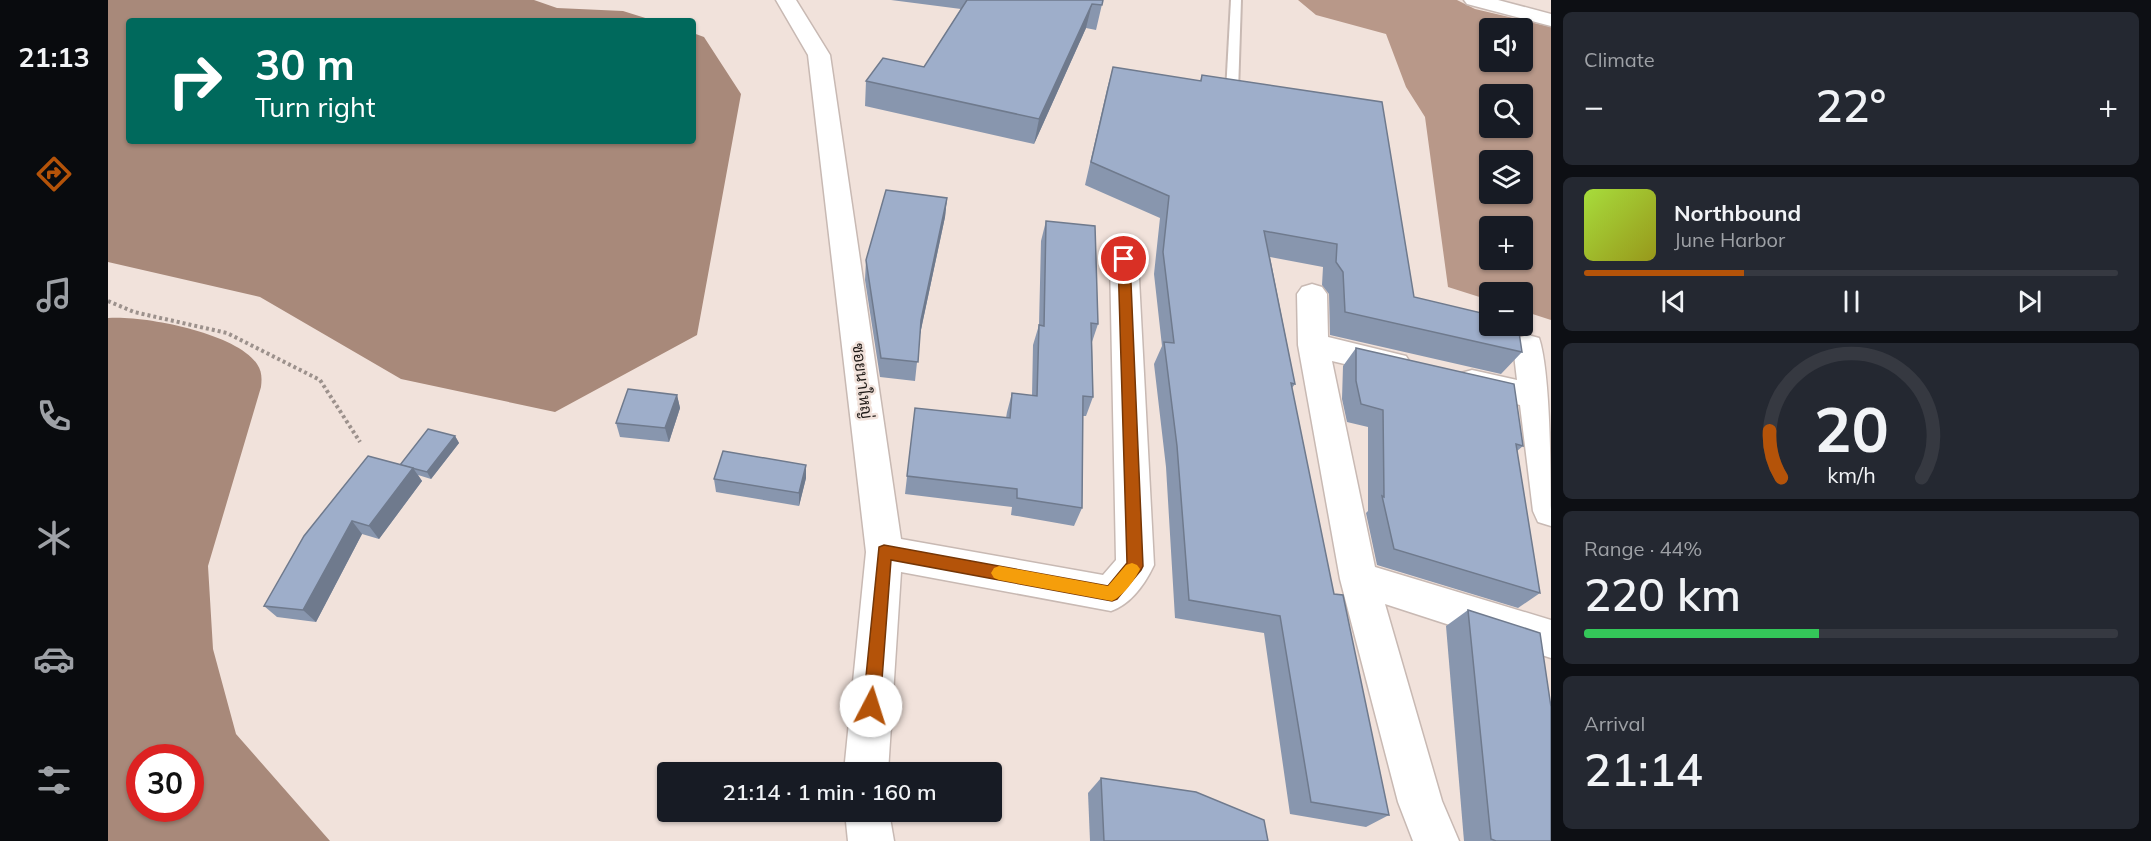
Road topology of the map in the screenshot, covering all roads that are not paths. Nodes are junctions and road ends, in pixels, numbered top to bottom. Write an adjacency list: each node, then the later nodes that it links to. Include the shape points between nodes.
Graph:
1 (786, 0): 12 (street, ซอยนาใหญ่, via 819,55)
2 (1236, 0): 5 (lane)
3 (1474, 0): 4 (street)
4 (1551, 20)
5 (1232, 92)
6 (1124, 259): 12 (street, via 1135,566 1112,594)
7 (1312, 294): 8 (street)
8 (1314, 345): 10 (street); 13 (street)
9 (1528, 346): 10 (street)
10 (1534, 396): 11 (street)
11 (1551, 511)
12 (884, 552): 15 (street, ซอยนาใหญ่)
13 (1359, 579): 14 (street); 18 (street, via 1420,802)
14 (1551, 639)
15 (867, 762)
16 (869, 822): 17 (street)
17 (872, 841)
18 (1436, 841)

